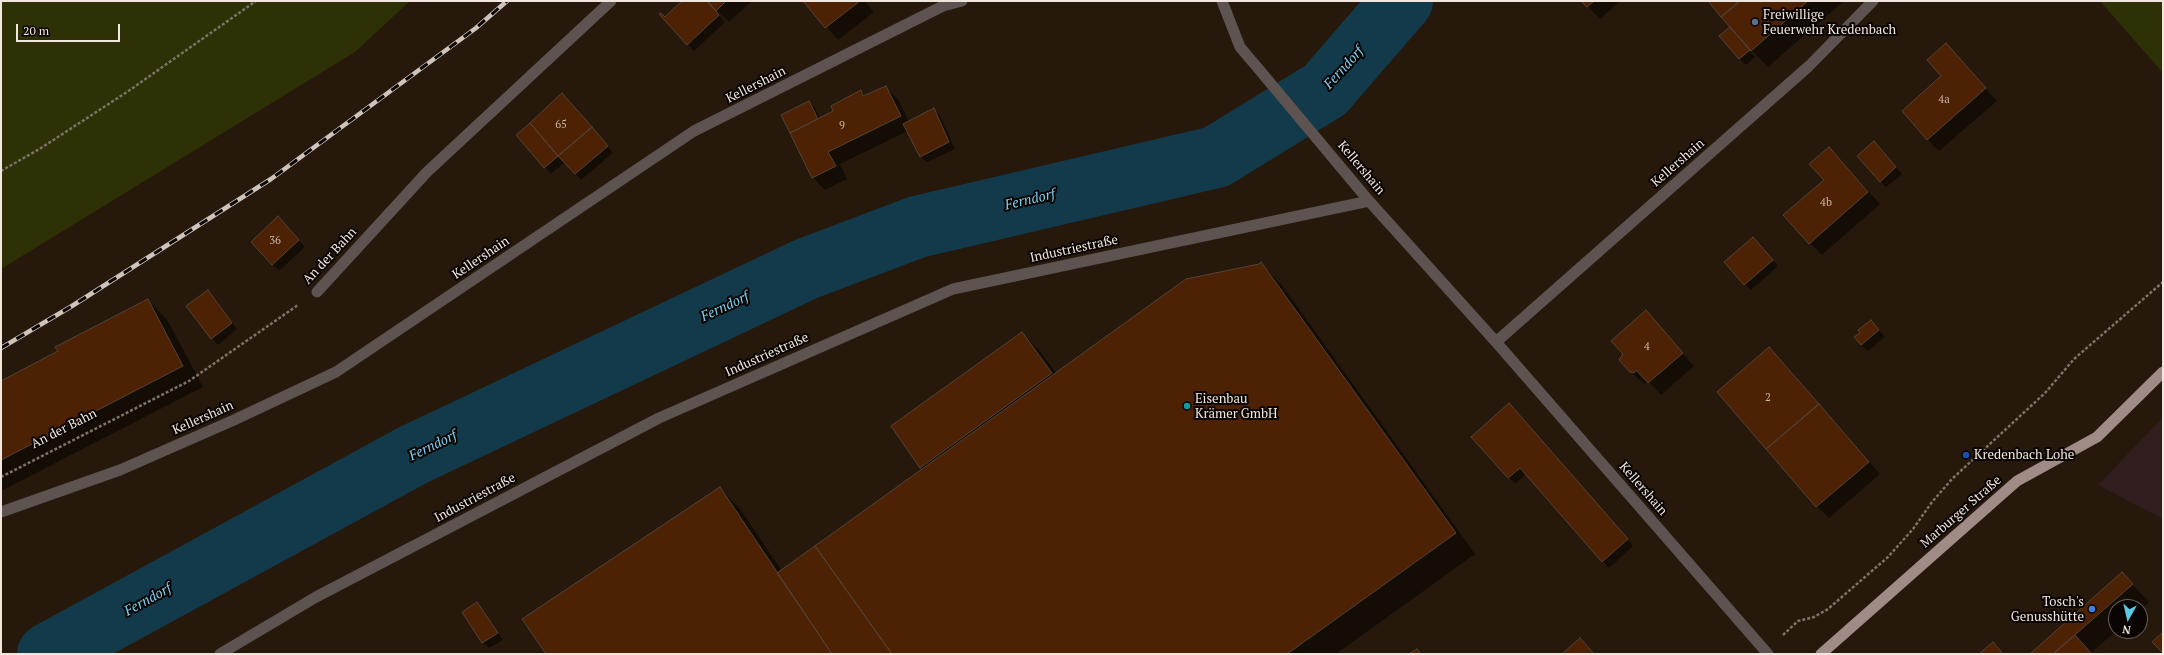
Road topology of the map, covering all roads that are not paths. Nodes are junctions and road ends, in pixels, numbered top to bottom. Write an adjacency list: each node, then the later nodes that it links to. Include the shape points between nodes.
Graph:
1 (611, 1): 6 (street, An der Bahn, via 427,172)
2 (962, 1): 9 (street, Kellershain, via 943,6 694,131 336,372 120,470)
3 (1222, 1): 5 (street, Kellershain, via 1240,47)
4 (1873, 1): 7 (street, Kellershain, via 1809,66)
5 (1369, 201): 7 (street, Kellershain); 11 (street, Industriestraße, via 953,289 659,418 316,597)
6 (317, 292)
7 (1496, 342): 10 (street, Kellershain)
8 (2163, 372): 12 (main road, Marburger Straße, via 2097,437 2017,481)
9 (1, 512)
10 (1767, 653)
11 (220, 654)
12 (1821, 654)

